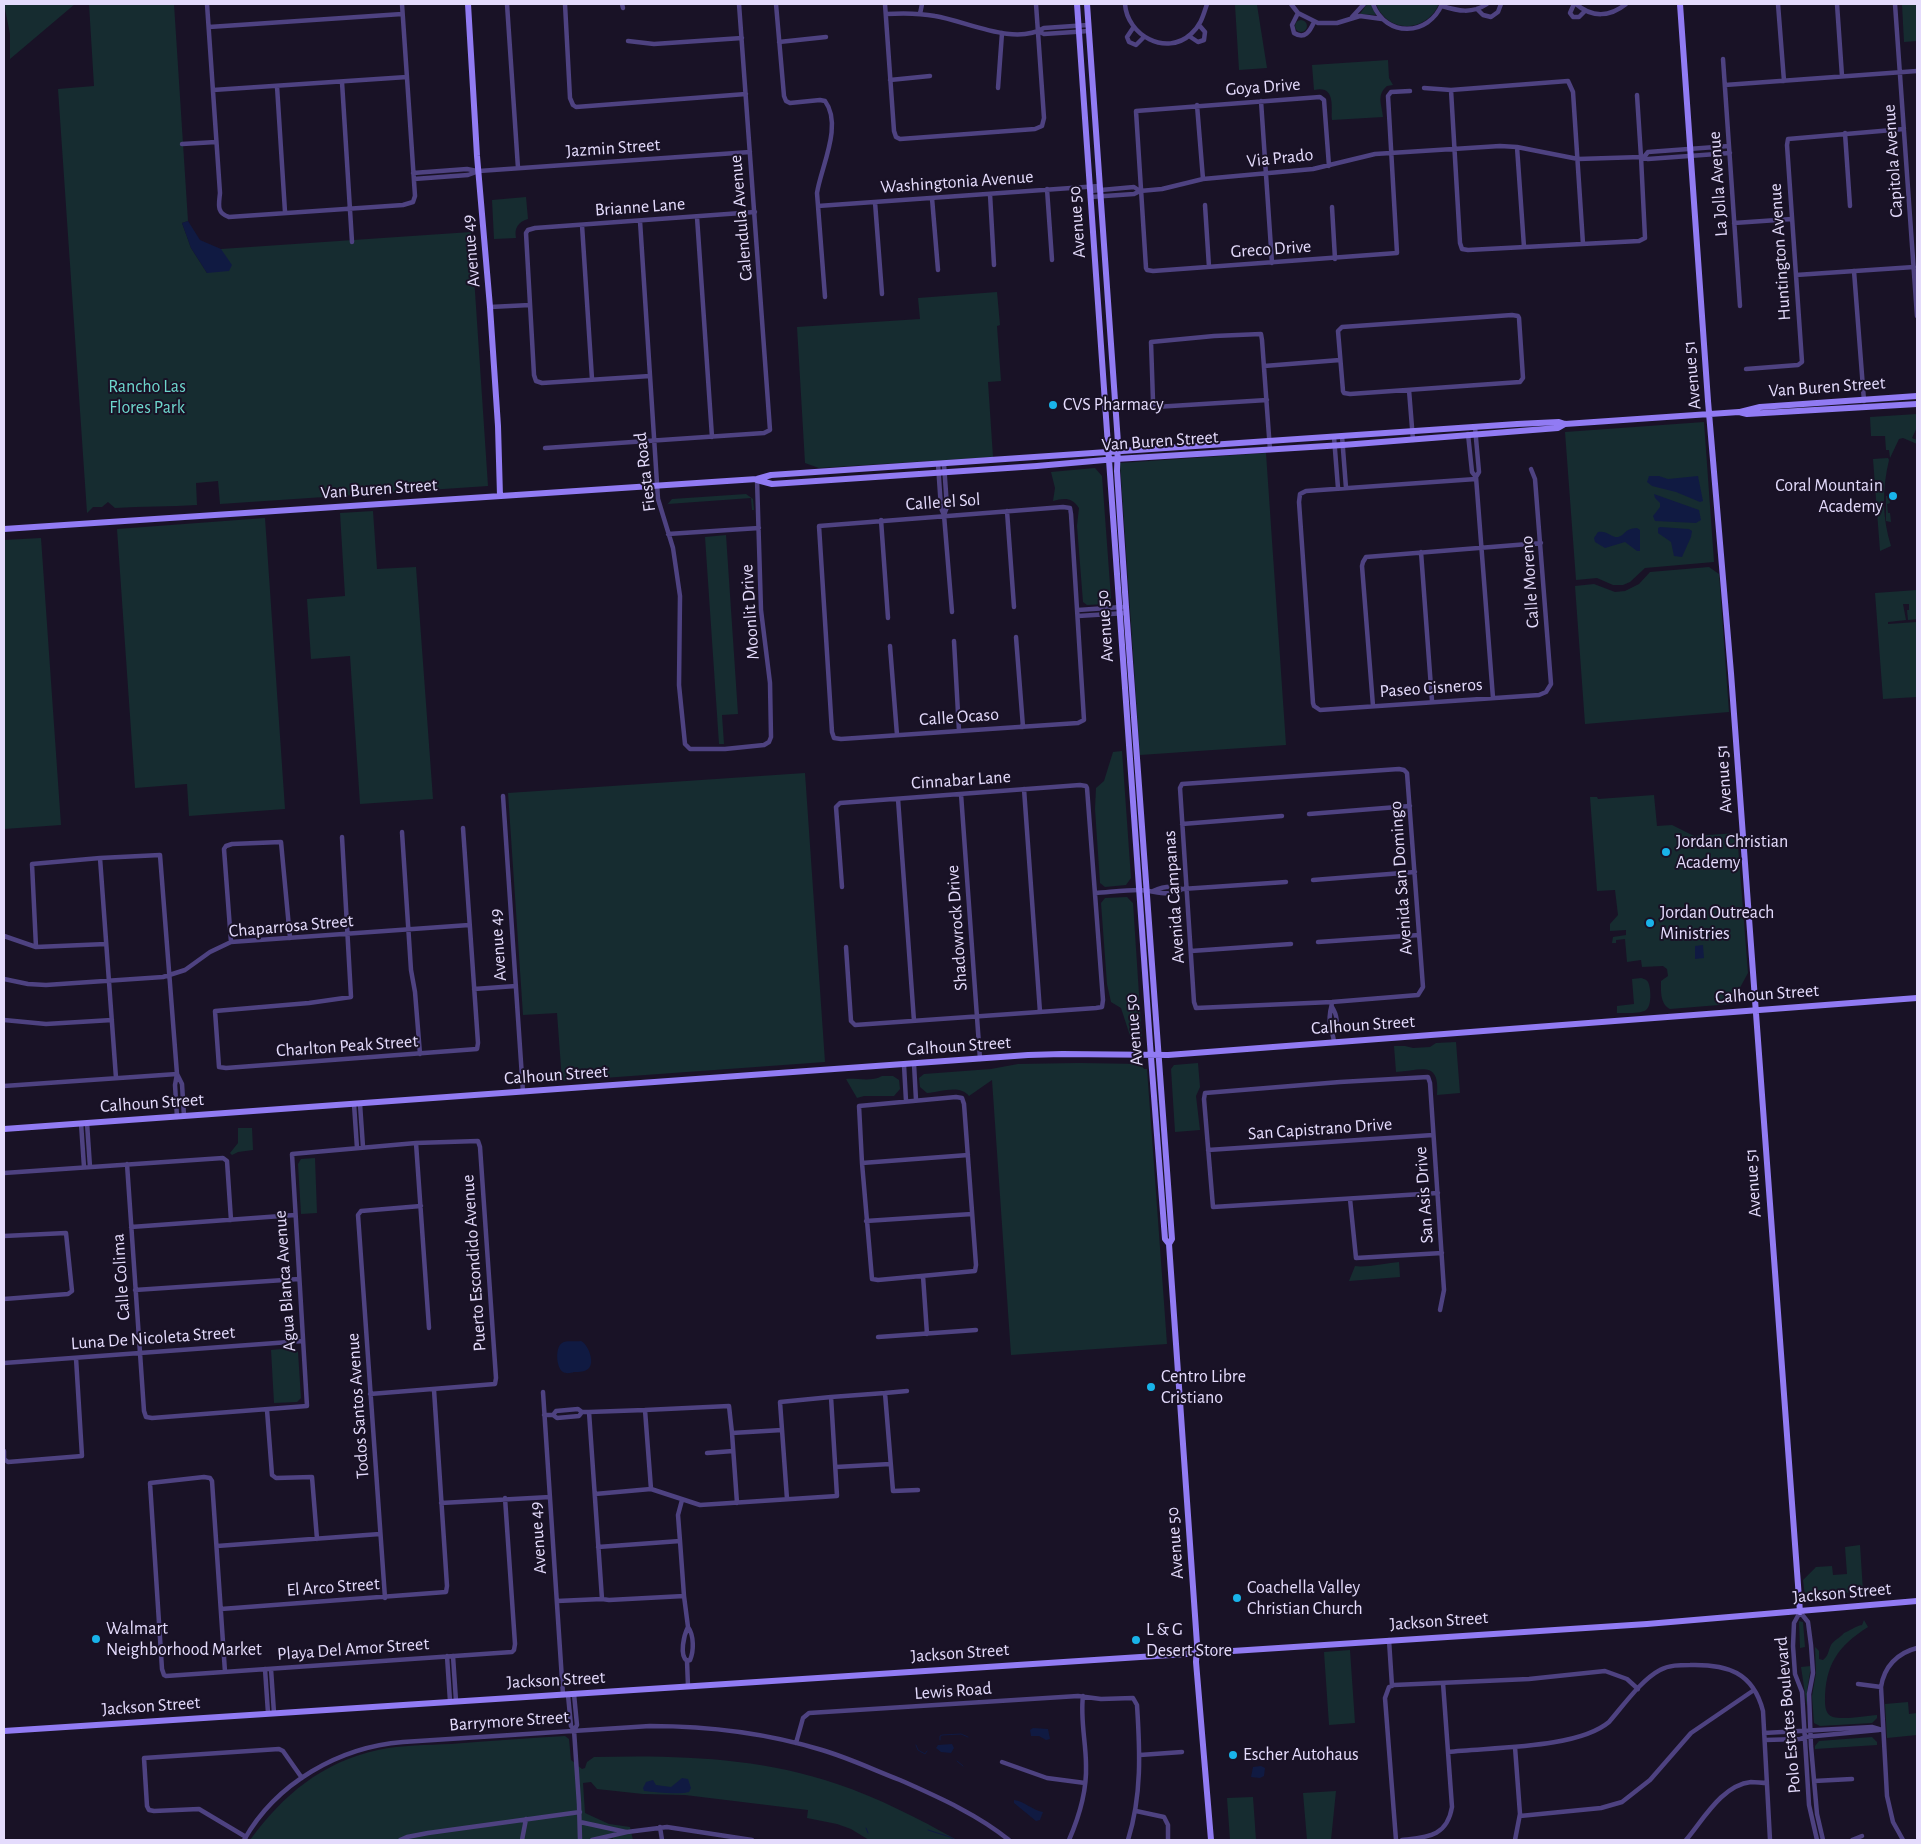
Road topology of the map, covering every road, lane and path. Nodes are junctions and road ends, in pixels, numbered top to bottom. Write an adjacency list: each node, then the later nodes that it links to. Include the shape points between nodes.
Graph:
1 (207, 4): 37 (street)
2 (402, 4): 30 (street)
3 (468, 4): 84 (street, Avenue 49)
4 (507, 4): 83 (street)
5 (565, 4): 65 (street, via 571,101 576,107)
6 (739, 4): 46 (street, Calendula Avenue)
7 (776, 4): 48 (street)
8 (885, 4): 31 (street)
9 (922, 4): 32 (street)
10 (1036, 4): 41 (street)
11 (1077, 4): 38 (street, Avenue 50)
12 (1087, 4): 39 (street, Avenue 50)
13 (1125, 4): 40 (street)
14 (1207, 4): 36 (street)
15 (1291, 4): 29 (street)
16 (1364, 4): 33 (street)
17 (1374, 4): 34 (street)
18 (1486, 4): 27 (street)
19 (1500, 4): 27 (street, via 1498,12 1490,16)
20 (1575, 4): 28 (street); 28 (street, via 1570,13 1573,18)
21 (1626, 4): 28 (street, via 1604,14)
22 (1680, 4): 77 (street, Avenue 51)
23 (1778, 4): 56 (street)
24 (1837, 4): 53 (street)
25 (1896, 4): 51 (street, Capitola Avenue)
26 (1442, 5): 27 (street, via 1459,11); 34 (street, via 1435,16 1416,28 1396,27)
27 (1477, 9)
28 (1585, 11)
29 (1298, 13): 35 (street); 35 (street, via 1292,25 1298,35 1308,33)
30 (402, 14): 37 (street); 54 (street)
31 (886, 14): 32 (street); 55 (street)
32 (920, 14): 42 (street)
33 (1351, 18): 34 (street); 35 (street, via 1332,24)
34 (1382, 19)
35 (1314, 22)
36 (1199, 25): 43 (street); 43 (street, via 1205,32 1204,40 1198,42)
37 (209, 27): 62 (street)
38 (1079, 28): 39 (street); 41 (street, via 1044,28); 92 (street, Avenue 50)
39 (1089, 28): 90 (street, Avenue 50)
40 (1133, 28): 45 (street); 45 (street, via 1127,37 1129,42 1136,45)
41 (1038, 31): 42 (street); 55 (street, via 1044,118 1042,126 1034,129 896,137)
42 (1002, 33): 60 (street)
43 (1189, 36): 45 (street, via 1167,43)
44 (826, 37): 48 (street)
45 (1144, 37)
46 (742, 38): 47 (street, via 654,44); 65 (street, Calendula Avenue)
47 (628, 41)
48 (779, 42): 99 (street, via 786,101 825,101 830,110 830,144 819,180)
49 (1723, 59): 58 (street, La Jolla Avenue)
50 (1917, 71): 51 (street)
51 (1900, 72): 53 (street); 69 (street, Capitola Avenue)
52 (930, 76): 55 (street)
53 (1842, 76): 56 (street)
54 (407, 78): 57 (street); 85 (street)
55 (890, 80)
56 (1784, 80): 58 (street)
57 (342, 82): 59 (street); 102 (street)
58 (1725, 85): 73 (street, La Jolla Avenue)
59 (277, 86): 62 (street); 103 (street)
60 (998, 88)
61 (1424, 88): 63 (street)
62 (213, 90): 71 (street)
63 (1451, 90): 75 (street); 81 (street, via 1568,81 1574,92)
64 (1410, 91): 79 (street, via 1389,94)
65 (746, 94): 76 (street, Calendula Avenue)
66 (1637, 95): 80 (street)
67 (1261, 101): 68 (street, Goya Drive); 82 (street, Goya Drive, via 1323,98); 86 (street)
68 (1197, 105): 88 (street); 91 (street, Goya Drive, via 1136,111)
69 (1904, 129): 70 (street); 97 (street, Capitola Avenue)
70 (1845, 133): 100 (street); 106 (street, Huntington Avenue, via 1788,139)
71 (216, 142): 72 (street); 103 (street, via 219,209 223,215)
72 (182, 144)
73 (1729, 146): 77 (street); 78 (street, La Jolla Avenue)
74 (1517, 147): 75 (street, Via Prado); 81 (street, Via Prado); 112 (street)
75 (1455, 149): 79 (street, Via Prado); 112 (street, via 1462,249)
76 (750, 152): 83 (street, Jazmin Street); 104 (street, Calendula Avenue)
77 (1691, 152): 78 (street); 80 (street, Via Prado, via 1648,159); 143 (street, Avenue 51)
78 (1730, 152): 108 (street, La Jolla Avenue)
79 (1391, 153): 82 (street, Via Prado, via 1363,156); 113 (street, Greco Drive, via 1397,253)
80 (1642, 157): 81 (street, Via Prado); 111 (street, via 1645,238)
81 (1578, 159): 111 (street)
82 (1329, 166): 86 (street, Via Prado)
83 (518, 168): 84 (street, Jazmin Street)
84 (479, 171): 85 (street); 87 (street, via 468,175); 127 (street, Avenue 49)
85 (413, 173): 87 (street)
86 (1266, 173): 88 (street, Via Prado); 115 (street)
87 (414, 179): 102 (street, via 415,196 407,205)
88 (1203, 179): 91 (street, Via Prado)
89 (1047, 190): 92 (street, Washingtonia Avenue); 93 (street, Washingtonia Avenue); 114 (street)
90 (1100, 191): 91 (street, Via Prado, via 1134,194); 92 (street, Washingtonia Avenue); 92 (street, Via Prado); 122 (street, Avenue 50)
91 (1140, 191): 117 (street, Greco Drive, via 1147,270)
92 (1090, 192): 129 (street, Avenue 50)
93 (990, 194): 94 (street, Washingtonia Avenue); 116 (street)
94 (932, 198): 95 (street, Washingtonia Avenue); 119 (street)
95 (875, 202): 99 (street, Washingtonia Avenue); 123 (street)
96 (1205, 204): 117 (street)
97 (1910, 204): 98 (street); 118 (street, Capitola Avenue)
98 (1916, 204)
99 (818, 206): 124 (street)
100 (1850, 206)
101 (1332, 207): 113 (street)
102 (350, 208): 103 (street); 110 (street)
103 (286, 212)
104 (755, 212): 105 (street, Brianne Lane); 149 (street, Calendula Avenue, via 770,430)
105 (697, 216): 107 (street, Brianne Lane); 149 (street)
106 (1792, 219): 108 (street); 121 (street, Huntington Avenue)
107 (640, 221): 109 (street, Brianne Lane); 133 (street, Fiesta Road)
108 (1734, 223): 126 (street, La Jolla Avenue)
109 (582, 225): 125 (street, Brianne Lane, via 528,230); 134 (street)
110 (352, 242)
111 (1583, 244): 112 (street)
112 (1524, 247)
113 (1335, 259): 115 (street, Greco Drive)
114 (1052, 260)
115 (1272, 263): 117 (street, Greco Drive)
116 (994, 265)
117 (1209, 267)
118 (1914, 267): 120 (street); 128 (street, Capitola Avenue)
119 (938, 270)
120 (1854, 271): 121 (street); 138 (street)
121 (1796, 275): 132 (street, Huntington Avenue, via 1801,364)
122 (1107, 288): 129 (street, via 1104,298 1107,345); 141 (street, Avenue 50)
123 (882, 294)
124 (825, 297)
125 (530, 304): 127 (street); 134 (street, via 536,381)
126 (1740, 306)
127 (490, 307): 168 (street, Avenue 49)
128 (1917, 316)
129 (1101, 354): 141 (street, via 1108,361); 159 (street, Avenue 50)
130 (1340, 360): 131 (street); 135 (street, via 1344,393); 135 (street, via 1339,328 1518,316 1522,381)
131 (1264, 366): 137 (street); 137 (street, via 1261,334 1151,342 1155,407)
132 (1746, 369)
133 (650, 376): 134 (street); 151 (street, Fiesta Road)
134 (592, 380)
135 (1410, 390): 146 (street)
136 (1917, 396): 138 (street, Van Buren Street)
137 (1267, 400): 153 (street)
138 (1864, 400): 140 (street); 142 (street, Van Buren Street, via 1760,407)
139 (1917, 404): 140 (street, Van Buren Street)
140 (1865, 407): 142 (street, Van Buren Street)
141 (1115, 410): 158 (street, Avenue 50)
142 (1739, 412): 143 (street, Van Buren Street)
143 (1710, 414): 144 (street, Van Buren Street); 237 (street, Avenue 51)
144 (1565, 424): 145 (street, Van Buren Street); 148 (street, Van Buren Street, via 1558,428)
145 (1471, 427): 146 (street, Van Buren Street); 148 (street)
146 (1412, 431): 147 (street, Van Buren Street); 152 (street)
147 (1342, 436): 150 (street, Van Buren Street); 154 (street)
148 (1472, 436): 152 (street, Van Buren Street); 163 (street, via 1472,472)
149 (712, 437): 151 (street)
150 (1334, 437): 153 (street, Van Buren Street); 155 (street)
151 (654, 440): 156 (street); 165 (street, Fiesta Road)
152 (1413, 440): 154 (street, Van Buren Street)
153 (1269, 441): 157 (street); 158 (street, Van Buren Street)
154 (1343, 445): 155 (street, Van Buren Street); 167 (street)
155 (1334, 446): 157 (street, Van Buren Street); 166 (street)
156 (545, 448)
157 (1270, 450): 158 (street, Van Buren Street)
158 (1117, 455): 159 (street, Van Buren Street); 180 (street, Avenue 50)
159 (1108, 456): 160 (street, Van Buren Street); 162 (street, Van Buren Street); 180 (street, Avenue 50)
160 (941, 464): 162 (street); 164 (street, Van Buren Street, via 771,475)
161 (1531, 469): 175 (street, Calle Moreno, via 1535,479)
162 (942, 472): 164 (street, Van Buren Street, via 772,484); 170 (street, via 941,508)
163 (1476, 478): 167 (street); 176 (street)
164 (757, 480): 165 (street, Van Buren Street); 172 (street, Moonlit Drive)
165 (657, 486): 168 (street, Van Buren Street); 174 (street, Fiesta Road)
166 (1338, 488): 167 (street); 190 (street, Paseo Cisneros, via 1306,490 1300,494 1299,502 1313,703 1320,710)
167 (1346, 488)
168 (500, 496): 173 (street, Van Buren Street)
169 (1007, 511): 170 (street, Calle el Sol); 178 (street); 179 (street, Calle el Sol, via 1070,508)
170 (944, 516): 171 (street, Calle el Sol); 181 (street)
171 (881, 520): 183 (street); 194 (street, Calle el Sol, via 819,526)
172 (759, 528): 174 (street); 195 (street, Moonlit Drive, via 762,630 771,700 771,737 764,745 732,749)
173 (4, 529)
174 (668, 534): 195 (street, Fiesta Road, via 680,596 679,685)
175 (1541, 543): 176 (street); 187 (street, Calle Moreno, via 1551,684)
176 (1481, 548): 177 (street); 188 (street)
177 (1422, 552): 189 (street); 190 (street, via 1364,559)
178 (1014, 607)
179 (1078, 610): 180 (street); 182 (street)
180 (1122, 610): 182 (street); 214 (street, Avenue 50); 215 (street, Avenue 50)
181 (952, 612)
182 (1078, 616): 191 (street, Calle Ocaso, via 1084,720)
183 (888, 618)
184 (1016, 637): 191 (street)
185 (954, 642): 192 (street)
186 (890, 646): 193 (street)
187 (1546, 692): 188 (street, Paseo Cisneros)
188 (1492, 698): 189 (street, Paseo Cisneros)
189 (1432, 702): 190 (street, Paseo Cisneros)
190 (1373, 706)
191 (1023, 727): 192 (street, Calle Ocaso)
192 (959, 731): 193 (street, Calle Ocaso)
193 (896, 735): 194 (street, Calle Ocaso)
194 (834, 738)
195 (687, 748)
196 (1399, 769): 201 (street, Avenida San Domingo, via 1407,773); 204 (street, Avenida Campanas, via 1182,784)
197 (1024, 789): 198 (street, Cinnabar Lane); 216 (street, Cinnabar Lane, via 1086,786); 238 (street)
198 (961, 794): 200 (street, Cinnabar Lane); 239 (street, Shadowrock Drive)
199 (503, 796): 233 (street, Avenue 49)
200 (898, 799): 212 (street, Cinnabar Lane, via 837,804); 242 (street)
201 (1410, 806): 202 (street); 209 (street, Avenida San Domingo)
202 (1309, 814)
203 (1282, 816): 204 (street)
204 (1182, 824): 213 (street, Avenida Campanas)
205 (463, 828): 217 (street)
206 (402, 832): 218 (street)
207 (342, 837): 219 (street)
208 (100, 858): 225 (street); 227 (street, via 32,864); 230 (street, via 160,856)
209 (1415, 872): 210 (street); 220 (street, Avenida San Domingo)
210 (1313, 880)
211 (1286, 882): 213 (street)
212 (842, 887)
213 (1184, 889): 215 (street, via 1161,894); 229 (street, Avenida Campanas)
214 (1139, 890): 215 (street); 216 (street); 245 (street, Avenue 50)
215 (1150, 891): 245 (street, Avenue 50)
216 (1095, 893): 238 (street, via 1102,1007)
217 (470, 925): 218 (street, Chaparrosa Street); 234 (street)
218 (408, 929): 219 (street, Chaparrosa Street); 244 (street)
219 (348, 934): 222 (street, Chaparrosa Street); 244 (street, Charlton Peak Street, via 352,997 216,1011 219,1067)
220 (1419, 934): 224 (street); 236 (street, Avenida San Domingo, via 1423,987 1418,995)
221 (4, 936): 227 (street)
222 (290, 938): 223 (street, Chaparrosa Street); 223 (street, via 282,842 266,842 226,846)
223 (231, 942): 230 (street, Chaparrosa Street, via 192,966)
224 (1318, 942)
225 (106, 944): 227 (street); 232 (street)
226 (1290, 944): 229 (street)
227 (36, 947)
228 (846, 947): 242 (street, via 853,1024)
229 (1191, 951): 236 (street, Avenida Campanas, via 1196,1008)
230 (170, 975): 232 (street, Chaparrosa Street); 249 (street)
231 (4, 979): 232 (street, Chaparrosa Street, via 46,985)
232 (109, 981): 241 (street)
233 (516, 986): 234 (street); 252 (street, Avenue 49)
234 (474, 989): 244 (street, Charlton Peak Street, via 477,1049)
235 (1917, 998): 237 (street, Calhoun Street)
236 (1332, 1004): 243 (street)
237 (1756, 1010): 243 (street, Calhoun Street); 334 (street, Avenue 51)
238 (1040, 1012): 239 (street)
239 (977, 1017): 242 (street); 246 (street, Shadowrock Drive)
240 (4, 1020): 241 (street, via 39,1024)
241 (112, 1020): 250 (street)
242 (914, 1021)
243 (1334, 1042): 245 (street, Calhoun Street)
244 (420, 1054)
245 (1155, 1055): 246 (street, Calhoun Street, via 1062,1054); 340 (street, Avenue 50, via 1172,1239 1168,1244)
246 (980, 1059): 247 (street, Calhoun Street)
247 (914, 1064): 248 (street, Calhoun Street); 253 (street)
248 (904, 1065): 252 (street, Calhoun Street); 254 (street)
249 (176, 1074): 250 (street); 256 (street)
250 (116, 1078): 251 (street)
251 (4, 1086)
252 (524, 1092): 255 (street, Calhoun Street)
253 (916, 1100): 254 (street); 264 (street, via 962,1098)
254 (906, 1101): 265 (street, via 859,1106)
255 (357, 1104): 256 (street, Calhoun Street); 261 (street); 262 (street)
256 (181, 1116): 257 (street, Calhoun Street)
257 (84, 1123): 258 (street, Calhoun Street); 267 (street); 268 (street)
258 (4, 1129)
259 (1434, 1135): 263 (street, San Capistrano Drive); 263 (street, San Asis Drive, via 1428,1077 1422,1076 1205,1093); 270 (street, San Asis Drive)
260 (416, 1144): 261 (street); 272 (street); 293 (street, Puerto Escondido Avenue, via 478,1140 489,1272 495,1384)
261 (363, 1147): 262 (street)
262 (357, 1148): 274 (street, Agua Blanca Avenue, via 292,1154)
263 (1208, 1150): 271 (street, via 1213,1207)
264 (968, 1155): 265 (street); 273 (street)
265 (862, 1163): 276 (street)
266 (127, 1164): 268 (street); 275 (street, via 226,1158); 277 (street, Calle Colima)
267 (84, 1167): 268 (street); 269 (street)
268 (90, 1167)
269 (4, 1173)
270 (1438, 1193): 271 (street); 279 (street, San Asis Drive)
271 (1350, 1199): 279 (street, via 1356,1258)
272 (421, 1206): 285 (street); 297 (street, Todos Santos Avenue, via 359,1212)
273 (972, 1214): 276 (street); 280 (street, via 975,1271)
274 (295, 1215): 275 (street); 281 (street, Agua Blanca Avenue)
275 (231, 1220): 277 (street)
276 (866, 1221): 280 (street, via 872,1279)
277 (131, 1227): 282 (street, Calle Colima)
278 (4, 1236): 283 (street, via 66,1233 71,1277 71,1293)
279 (1442, 1253): 284 (street, San Asis Drive, via 1444,1290)
280 (923, 1276): 287 (street)
281 (299, 1278): 282 (street); 289 (street, Agua Blanca Avenue)
282 (136, 1290): 290 (street, Calle Colima)
283 (4, 1299)
284 (1440, 1310)
285 (429, 1328)
286 (976, 1330): 287 (street)
287 (927, 1334): 288 (street)
288 (878, 1337)
289 (303, 1342): 290 (street, Luna De Nicoleta Street); 299 (street, Agua Blanca Avenue, via 306,1406)
290 (140, 1353): 291 (street, Luna De Nicoleta Street); 299 (street, Calle Colima, via 146,1417)
291 (76, 1358): 292 (street, Luna De Nicoleta Street); 309 (street, via 82,1456 6,1462)
292 (4, 1363)
293 (434, 1390): 297 (street); 321 (street)
294 (907, 1391): 296 (street)
295 (543, 1392): 304 (street, Avenue 49)
296 (886, 1393): 298 (street); 312 (street)
297 (370, 1394): 323 (street, Todos Santos Avenue)
298 (831, 1397): 307 (street, via 780,1402); 313 (street)
299 (267, 1410): 324 (street, via 272,1475 276,1478 312,1477)
300 (568, 1410): 302 (street); 305 (street, via 556,1411); 306 (street)
301 (645, 1410): 303 (street); 308 (street, via 729,1406); 314 (street)
302 (582, 1412): 303 (street); 306 (street, via 579,1416)
303 (589, 1412): 316 (street)
304 (544, 1415): 305 (street); 317 (street, Avenue 49)
305 (552, 1415): 306 (street)
306 (569, 1417)
307 (782, 1430): 308 (street); 320 (street)
308 (732, 1433): 310 (street)
309 (4, 1451)
310 (733, 1451): 311 (street); 322 (street)
311 (707, 1453)
312 (890, 1464): 313 (street); 315 (street, via 892,1491)
313 (836, 1467): 320 (street, via 837,1496)
314 (651, 1489): 316 (street); 319 (street)
315 (918, 1490)
316 (595, 1494): 327 (street)
317 (550, 1497): 318 (street); 331 (street, Avenue 49)
318 (505, 1498): 321 (street); 342 (street, Playa Del Amor Street, via 514,1650)
319 (682, 1500): 322 (street, via 700,1505); 325 (street, via 678,1515)
320 (787, 1500): 322 (street)
321 (441, 1503): 329 (street, El Arco Street, via 446,1592)
322 (737, 1503)
323 (380, 1534): 324 (street); 329 (street, Todos Santos Avenue)
324 (317, 1539): 326 (street)
325 (680, 1541): 327 (street); 328 (street)
326 (216, 1546): 333 (street); 346 (street, Playa Del Amor Street, via 210,1478 150,1483 164,1675)
327 (598, 1547): 330 (street)
328 (684, 1596): 330 (street); 335 (street)
329 (385, 1598): 333 (street, El Arco Street)
330 (602, 1599): 331 (street)
331 (557, 1601): 354 (street, Avenue 49, via 563,1683)
332 (1917, 1601): 334 (street, Jackson Street)
333 (221, 1609): 346 (street)
334 (1800, 1612): 336 (street, Jackson Street); 364 (street, Polo Estates Boulevard, via 1794,1623 1793,1646 1795,1674 1802,1692); 365 (street, Polo Estates Boulevard, via 1808,1622 1811,1645)
335 (688, 1627): 337 (street); 338 (street)
336 (1389, 1640): 340 (street, Jackson Street); 350 (street)
337 (684, 1646): 338 (street); 343 (street, via 683,1658)
338 (692, 1646): 343 (street, via 692,1657)
339 (1917, 1648): 351 (street, via 1896,1658 1884,1674)
340 (1197, 1652): 349 (street, Jackson Street); 399 (street, Avenue 50)
341 (447, 1656): 342 (street, Playa Del Amor Street); 345 (street, Playa Del Amor Street); 356 (street)
342 (453, 1656): 356 (street)
343 (687, 1661): 349 (street)
344 (265, 1669): 345 (street, Playa Del Amor Street); 346 (street, Playa Del Amor Street); 357 (street)
345 (271, 1669): 357 (street)
346 (225, 1672)
347 (1443, 1683): 350 (street); 352 (street, via 1529,1680 1605,1671 1627,1679); 370 (street)
348 (1858, 1684): 351 (street)
349 (688, 1686): 354 (street, Jackson Street)
350 (1392, 1686): 400 (street, via 1386,1691 1385,1698)
351 (1881, 1687): 361 (street)
352 (1638, 1689): 353 (street, via 1662,1669 1698,1665 1730,1669 1742,1675); 368 (street, via 1609,1722 1594,1732 1573,1739)
353 (1754, 1690): 363 (street, via 1763,1711); 380 (street, via 1691,1732 1650,1780 1622,1802 1601,1808)
354 (569, 1694): 356 (street, Jackson Street); 358 (street); 359 (street)
355 (1083, 1696): 367 (street, Lewis Road, via 809,1713 803,1718); 371 (street, Lewis Road, via 1133,1698 1137,1705); 376 (street)
356 (453, 1701): 357 (street, Jackson Street)
357 (271, 1713): 362 (street, Jackson Street)
358 (576, 1714): 359 (street); 360 (street)
359 (570, 1715): 360 (street)
360 (574, 1730): 367 (street, Barrymore Street, via 684,1726); 373 (street, Barrymore Street, via 379,1745 343,1756); 379 (street)
361 (1882, 1730): 365 (street, via 1872,1727); 408 (street, via 1889,1809)
362 (4, 1731)
363 (1764, 1734): 364 (street); 366 (street)
364 (1805, 1734): 365 (street); 366 (street, via 1800,1739); 405 (street, Polo Estates Boulevard, via 1809,1805)
365 (1811, 1734): 375 (street, Polo Estates Boulevard)
366 (1765, 1740): 377 (street)
367 (796, 1743): 395 (street, Barrymore Street, via 856,1762 937,1796)
368 (1515, 1747): 370 (street); 380 (street)
369 (1182, 1752): 371 (street)
370 (1448, 1752): 401 (street, via 1450,1818 1438,1833)
371 (1140, 1755): 378 (street)
372 (1002, 1762): 376 (street, via 1047,1778)
373 (302, 1778): 387 (street, Barrymore Street, via 277,1798); 387 (street, via 283,1750 279,1749 144,1758 146,1806 149,1810 199,1809)
374 (1852, 1778): 375 (street)
375 (1814, 1781): 406 (street, Polo Estates Boulevard)
376 (1085, 1783): 396 (street, via 1080,1811)
377 (1767, 1783): 403 (street, via 1752,1782 1731,1789); 404 (street)
378 (1136, 1811): 397 (street); 398 (street, via 1164,1817 1168,1825)
379 (580, 1812): 381 (street); 382 (street)
380 (1520, 1816): 402 (street)
381 (526, 1819): 385 (street); 390 (street)
382 (580, 1822): 384 (street); 391 (street)
383 (660, 1827): 384 (street); 393 (street); 394 (street)
384 (627, 1832): 392 (street)
385 (417, 1835): 388 (street); 389 (street)
386 (1862, 1836): 407 (street)
387 (245, 1839)
388 (400, 1840)
389 (424, 1840)
390 (522, 1840)
391 (580, 1840)
392 (592, 1840)
393 (662, 1840)
394 (752, 1840)
395 (1010, 1840)
396 (1069, 1840)
397 (1128, 1840)
398 (1168, 1840)
399 (1211, 1840)
400 (1396, 1840)
401 (1402, 1840)
402 (1515, 1840)
403 (1686, 1840)
404 (1770, 1840)
405 (1817, 1840)
406 (1823, 1840)
407 (1852, 1840)
408 (1903, 1840)

